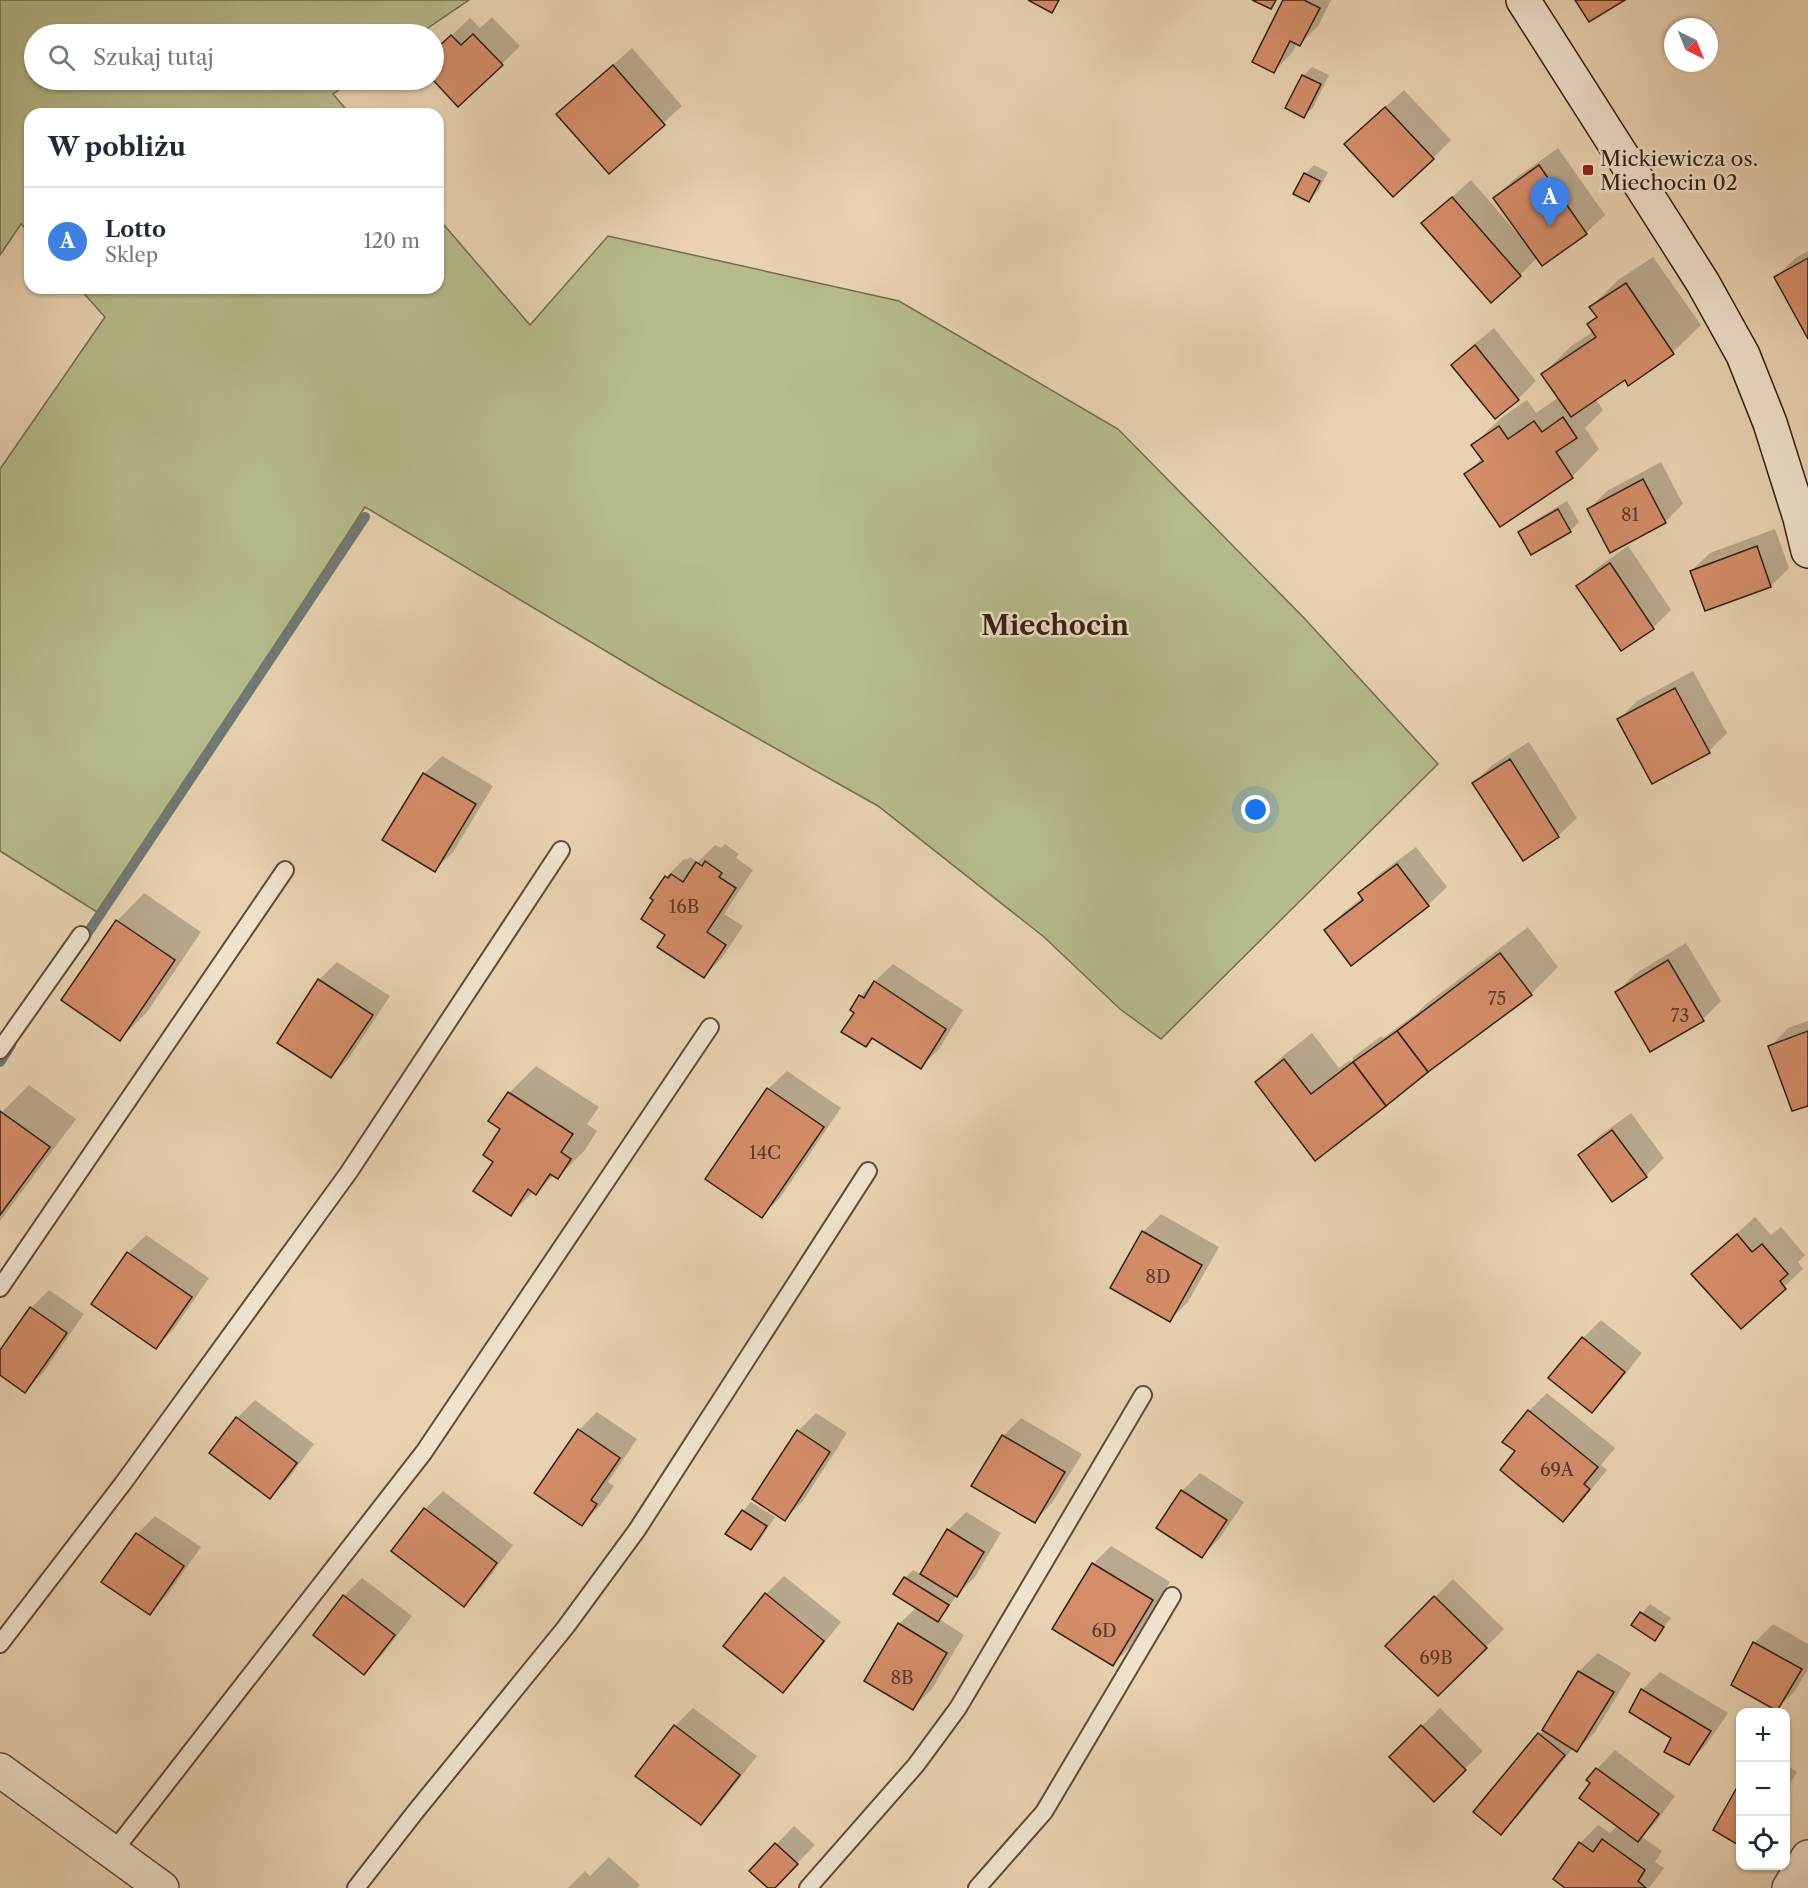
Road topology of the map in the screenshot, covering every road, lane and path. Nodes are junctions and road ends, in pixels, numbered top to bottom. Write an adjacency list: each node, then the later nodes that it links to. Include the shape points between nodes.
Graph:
1 (1522, 0): 2 (street, via 1703,283 1743,355 1770,423)
2 (1808, 551)
3 (561, 849): 12 (lane, via 349,1172 124,1482)
4 (285, 870): 9 (lane)
5 (81, 935): 7 (lane)
6 (710, 1027): 14 (lane, via 424,1452)
7 (0, 1050)
8 (868, 1171): 17 (lane, via 637,1530 565,1628)
9 (0, 1288)
10 (1143, 1395): 18 (lane, via 958,1708 916,1766)
11 (1172, 1596): 19 (lane, via 1044,1812)
12 (0, 1644)
13 (0, 1770): 14 (street)
14 (113, 1852): 16 (street)
15 (1808, 1857): 20 (street)
16 (162, 1888)
17 (356, 1888)
18 (808, 1888)
19 (977, 1888)
20 (1789, 1888)

